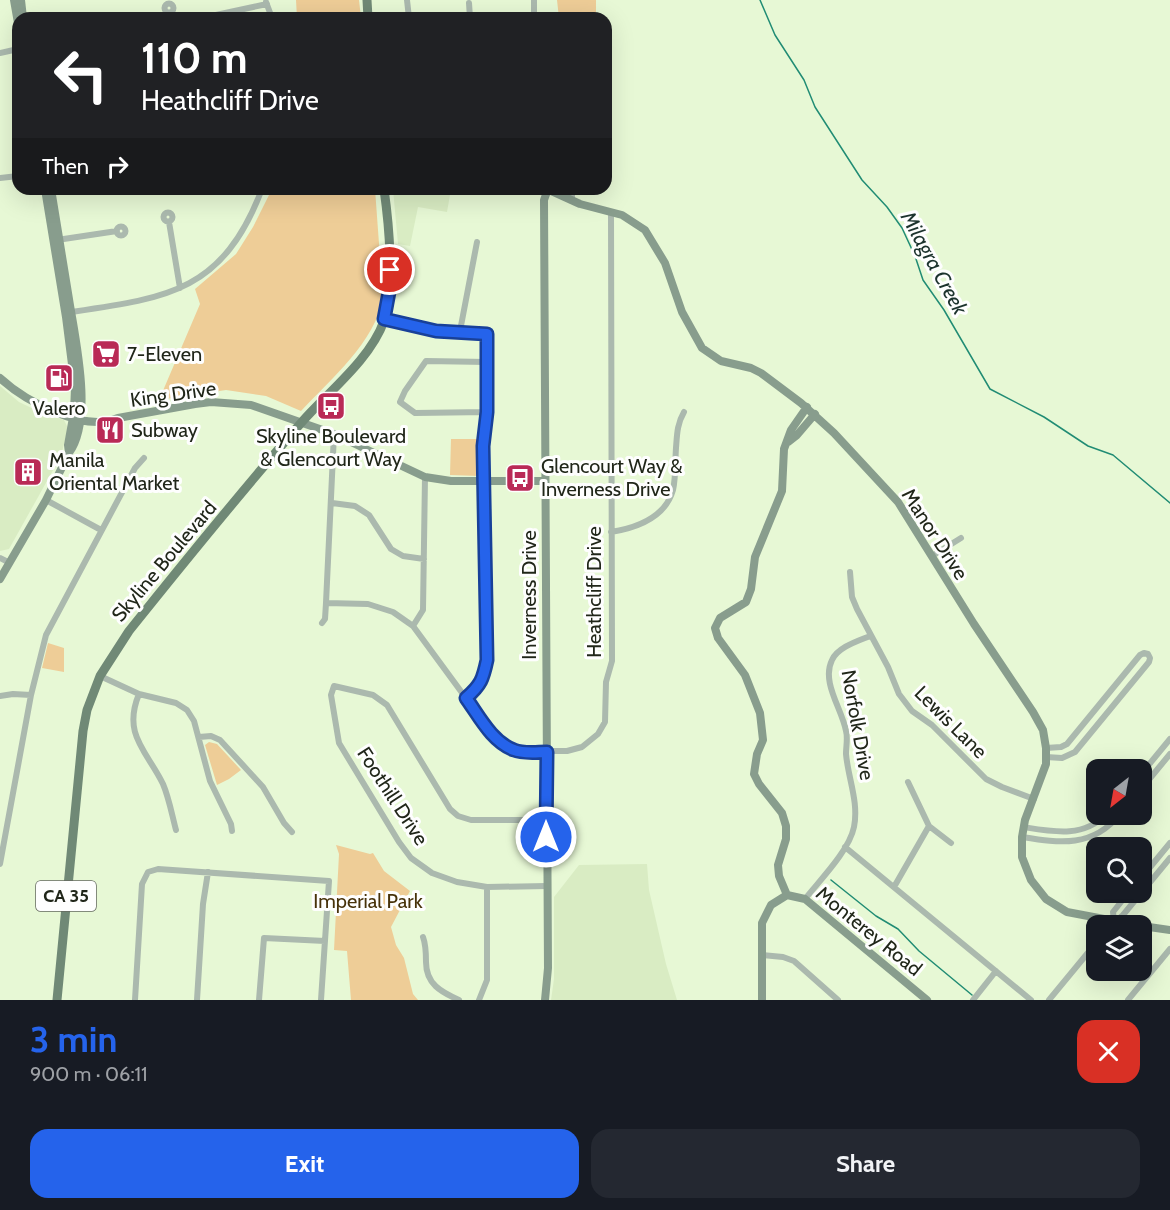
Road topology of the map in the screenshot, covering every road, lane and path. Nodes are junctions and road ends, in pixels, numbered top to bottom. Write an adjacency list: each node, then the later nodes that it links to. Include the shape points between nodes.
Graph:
1 (266, 2): 3 (street)
2 (469, 3): 4 (street)
3 (226, 12)
4 (470, 12)
5 (46, 195): 16 (street)
6 (52, 195): 16 (street)
7 (260, 195): 18 (street, via 237,241 209,271)
8 (384, 195): 20 (main road, Skyline Boulevard / CA 35, via 390,270)
9 (545, 195): 35 (street, Inverness Drive)
10 (560, 195): 12 (street, Manor Drive)
11 (572, 195): 12 (street)
12 (572, 201): 13 (street, Manor Drive)
13 (611, 212): 25 (street, Manor Drive, via 630,219 650,236 665,262 686,320 708,353 761,373); 40 (street, Heathcliff Drive)
14 (169, 222): 18 (street)
15 (117, 231): 16 (street)
16 (56, 240): 19 (street)
17 (477, 242): 21 (street)
18 (180, 288): 19 (street, via 140,302)
19 (68, 315): 29 (street, via 80,368)
20 (384, 319): 21 (street, via 436,331); 30 (main road, Skyline Boulevard / CA 35, via 369,350)
21 (460, 331): 22 (street, via 487,334)
22 (487, 362): 26 (street); 26 (street, via 426,361 400,402 415,413)
23 (0, 370): 29 (street, King Drive, via 36,398)
24 (0, 378): 29 (street, King Drive, via 33,402)
25 (807, 407): 28 (street, Manor Drive); 32 (street, Monterey Road, via 791,430)
26 (487, 412): 36 (street)
27 (684, 412): 40 (street, via 678,422 673,489 667,502 646,522)
28 (815, 414): 32 (street); 42 (street, Manor Drive, via 898,502)
29 (77, 416): 30 (street, King Drive, via 133,417 211,402 251,405); 37 (street, via 69,453)
30 (302, 422): 31 (street, King Drive); 52 (main road, Skyline Boulevard / CA 35, via 129,631)
31 (334, 434): 34 (street, King Drive); 38 (street)
32 (788, 442): 85 (street, Monterey Road, via 783,455 782,492 755,557 746,602 720,618 715,628 718,638 746,675 760,713 763,740 754,774 782,813 786,826 778,865)
33 (144, 458): 39 (street)
34 (425, 477): 36 (street, King Drive); 44 (street)
35 (545, 481): 36 (street, King Drive); 59 (street, Inverness Drive)
36 (483, 482): 56 (street, via 487,660 478,687)
37 (46, 500): 39 (street); 45 (street)
38 (332, 503): 44 (street, via 355,506 369,515 392,549 403,556); 48 (street)
39 (101, 530): 54 (street, via 45,635)
40 (611, 532): 59 (street, Heathcliff Drive, via 612,661 606,682 605,722 582,747)
41 (961, 537): 42 (street)
42 (932, 556): 60 (street, Manor Drive, via 1037,718)
43 (0, 558): 45 (street)
44 (424, 559): 50 (street, via 423,610)
45 (10, 563): 47 (street)
46 (850, 572): 51 (street, Lewis Lane, via 852,597)
47 (0, 579)
48 (326, 603): 49 (street); 50 (street, Heathcliff Drive, via 368,604 393,612)
49 (322, 623)
50 (412, 626): 56 (street, Heathcliff Drive)
51 (870, 636): 65 (street, Lewis Lane, via 899,694 912,711 932,724 986,779); 77 (street, Norfolk Drive, via 840,650 829,671 830,685 847,732 846,755 854,798 854,827)
52 (100, 676): 53 (street); 98 (main road, Skyline Boulevard / CA 35, via 87,710 81,745)
53 (139, 694): 57 (street, via 165,699 186,710 195,721); 71 (street, via 133,708 133,730 163,786)
54 (31, 695): 55 (street); 79 (street)
55 (0, 696)
56 (466, 698): 59 (street, Heathcliff Drive, via 502,743 515,751)
57 (199, 736): 72 (street, via 210,781); 73 (street, via 220,740 262,787)
58 (1170, 739): 62 (street)
59 (547, 752): 66 (street, Inverness Drive)
60 (1046, 753): 60 (street, via 1062,758 1075,752 1149,662 1148,654 1140,655 1067,744); 65 (street)
61 (1170, 754): 63 (street)
62 (1152, 761)
63 (1152, 776)
64 (908, 782): 69 (street)
65 (1034, 799): 70 (street)
66 (546, 820): 82 (street, Inverness Drive); 83 (street, Foothill Drive, via 471,820 458,816 387,705 373,695 334,686 331,695 339,743 411,858 432,873)
67 (1093, 825): 70 (street, via 1074,832)
68 (1108, 825): 74 (street, via 1086,839 1056,842)
69 (929, 826): 75 (street); 84 (street)
70 (1023, 827): 74 (street)
71 (176, 830)
72 (232, 831)
73 (292, 832)
74 (1022, 837): 88 (street, via 1022,857 1035,887 1060,908)
75 (951, 843)
76 (1170, 843): 80 (street)
77 (845, 847): 84 (street); 86 (street, Norfolk Drive)
78 (1170, 858): 87 (street)
79 (0, 864)
80 (1152, 865)
81 (208, 872): 92 (street, via 329,882); 99 (street, via 148,872 142,884); 100 (street)
82 (547, 886): 83 (street, Foothill Drive); 105 (street, Inverness Drive, via 549,968)
83 (487, 887): 104 (street, via 487,980)
84 (894, 887): 96 (street)
85 (787, 895): 86 (street, Monterey Road); 94 (street, via 771,905 764,916)
86 (805, 899): 97 (street, Monterey Road)
87 (1123, 915)
88 (1086, 917)
89 (1152, 928): 90 (street)
90 (1170, 930)
91 (423, 938): 103 (street, via 429,979 438,990)
92 (325, 941): 101 (street, via 264,938); 102 (street)
93 (1170, 949): 112 (street)
94 (761, 955): 106 (street); 107 (street, via 794,961)
95 (1086, 955): 111 (street)
96 (996, 971): 109 (street); 110 (street)
97 (917, 997): 108 (street, Monterey Road)
98 (57, 1000)
99 (135, 1000)
100 (197, 1000)
101 (259, 1000)
102 (321, 1000)
103 (459, 1000)
104 (479, 1000)
105 (545, 1000)
106 (762, 1000)
107 (838, 1000)
108 (927, 1000)
109 (973, 1000)
110 (1031, 1000)
111 (1049, 1000)
112 (1128, 1000)

